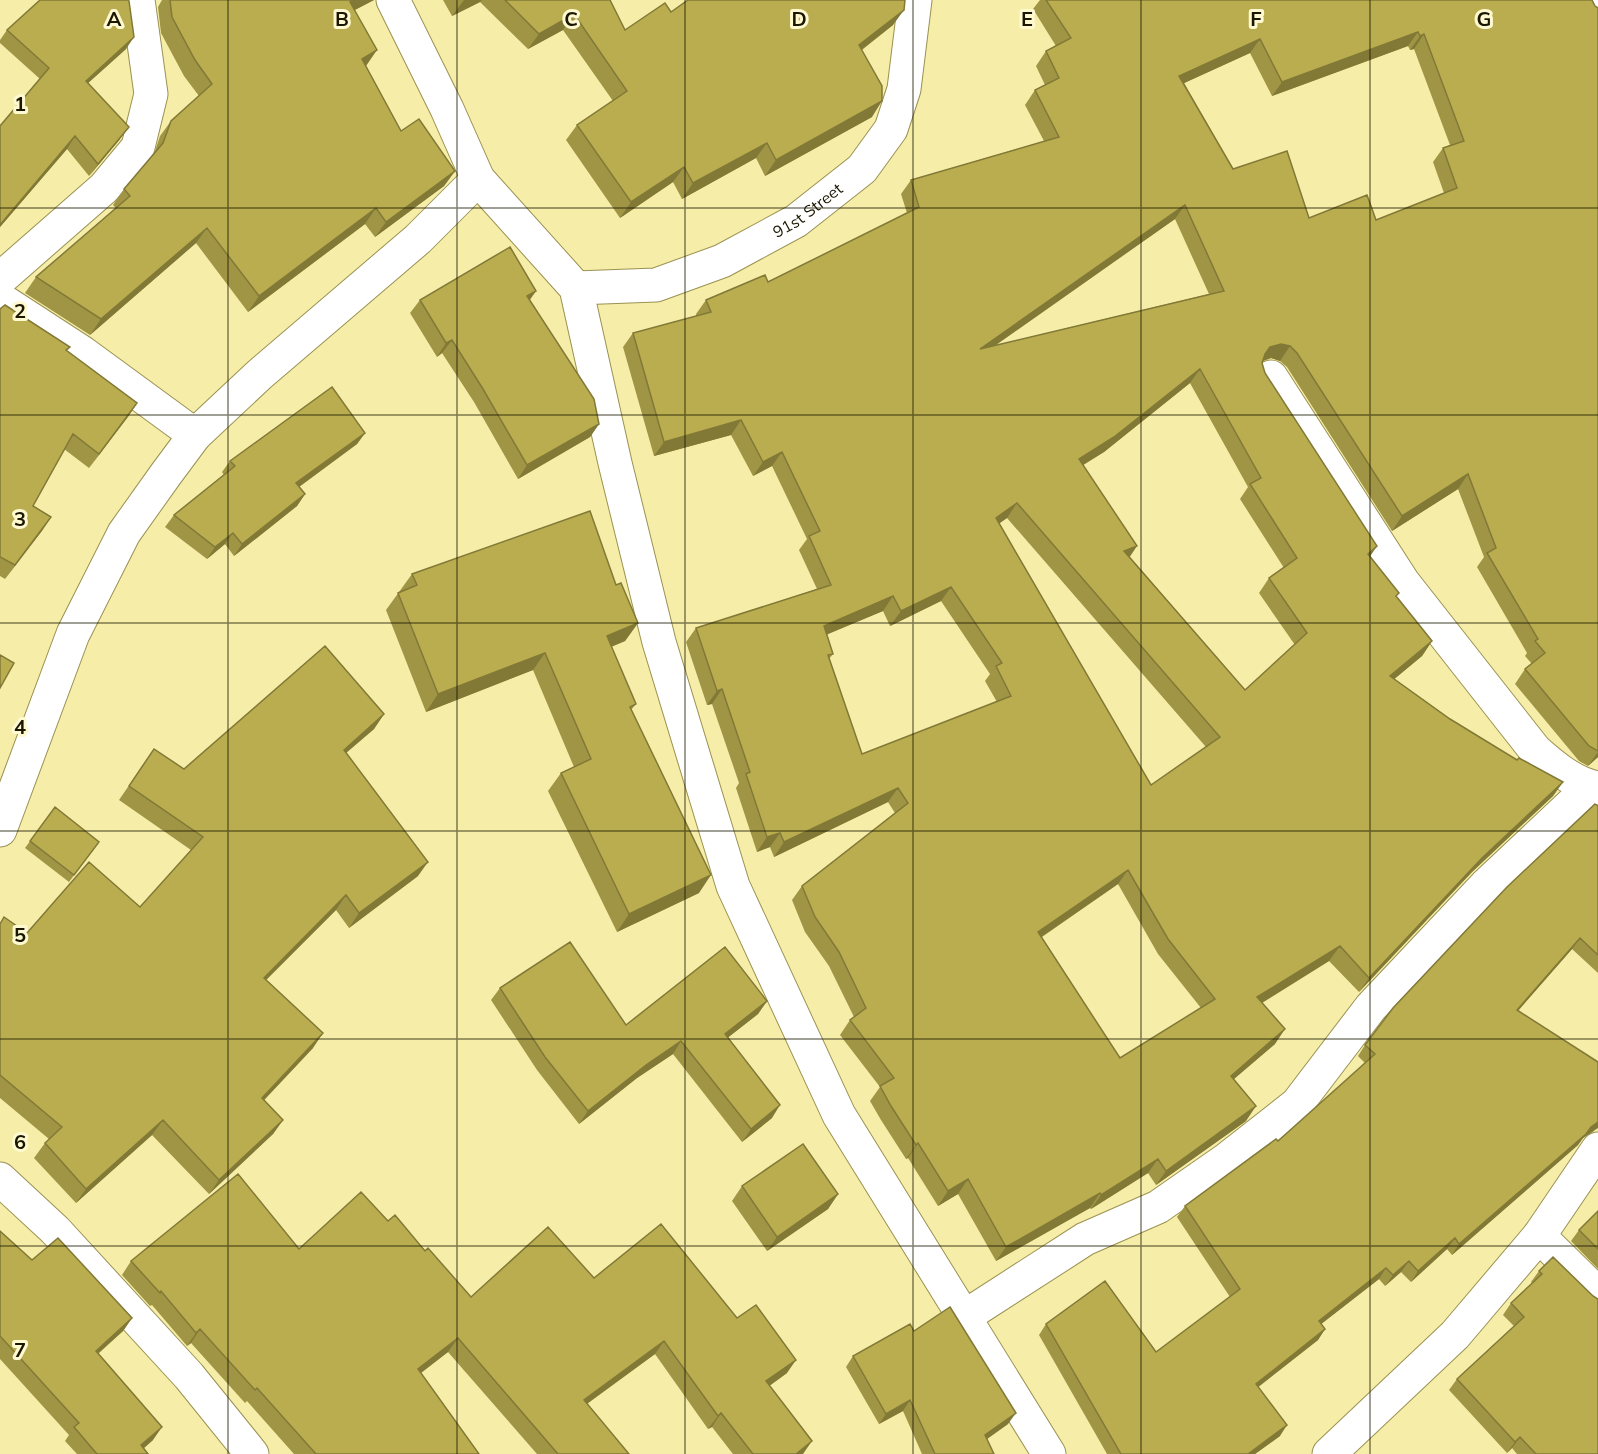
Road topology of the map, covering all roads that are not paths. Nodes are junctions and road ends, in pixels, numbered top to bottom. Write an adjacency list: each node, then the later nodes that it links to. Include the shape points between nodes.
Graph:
1 (138, 0): 7 (street, via 151,94 138,147 104,188)
2 (393, 0): 6 (street)
3 (915, 0): 8 (street, 91st Street, via 904,89 891,129 862,169 796,221 722,261 656,285)
4 (1596, 0): 5 (street)
5 (1598, 6)
6 (478, 179): 8 (street); 11 (street, via 418,239)
7 (0, 279)
8 (576, 288): 18 (street, via 659,642 733,886 838,1115)
9 (0, 299): 11 (street)
10 (1271, 377): 12 (street, via 1403,582 1535,750 1554,766)
11 (195, 435): 13 (street, via 124,533 73,634)
12 (1594, 788): 18 (street, via 1486,885 1371,1007 1297,1104 1158,1207 1084,1239)
13 (0, 830)
14 (1598, 1149): 16 (street)
15 (0, 1179): 19 (street, via 71,1247 189,1376)
16 (1539, 1236): 17 (street); 21 (street, via 1455,1335)
17 (1598, 1294)
18 (964, 1317): 20 (street)
19 (252, 1454)
20 (1049, 1454)
21 (1329, 1454)

